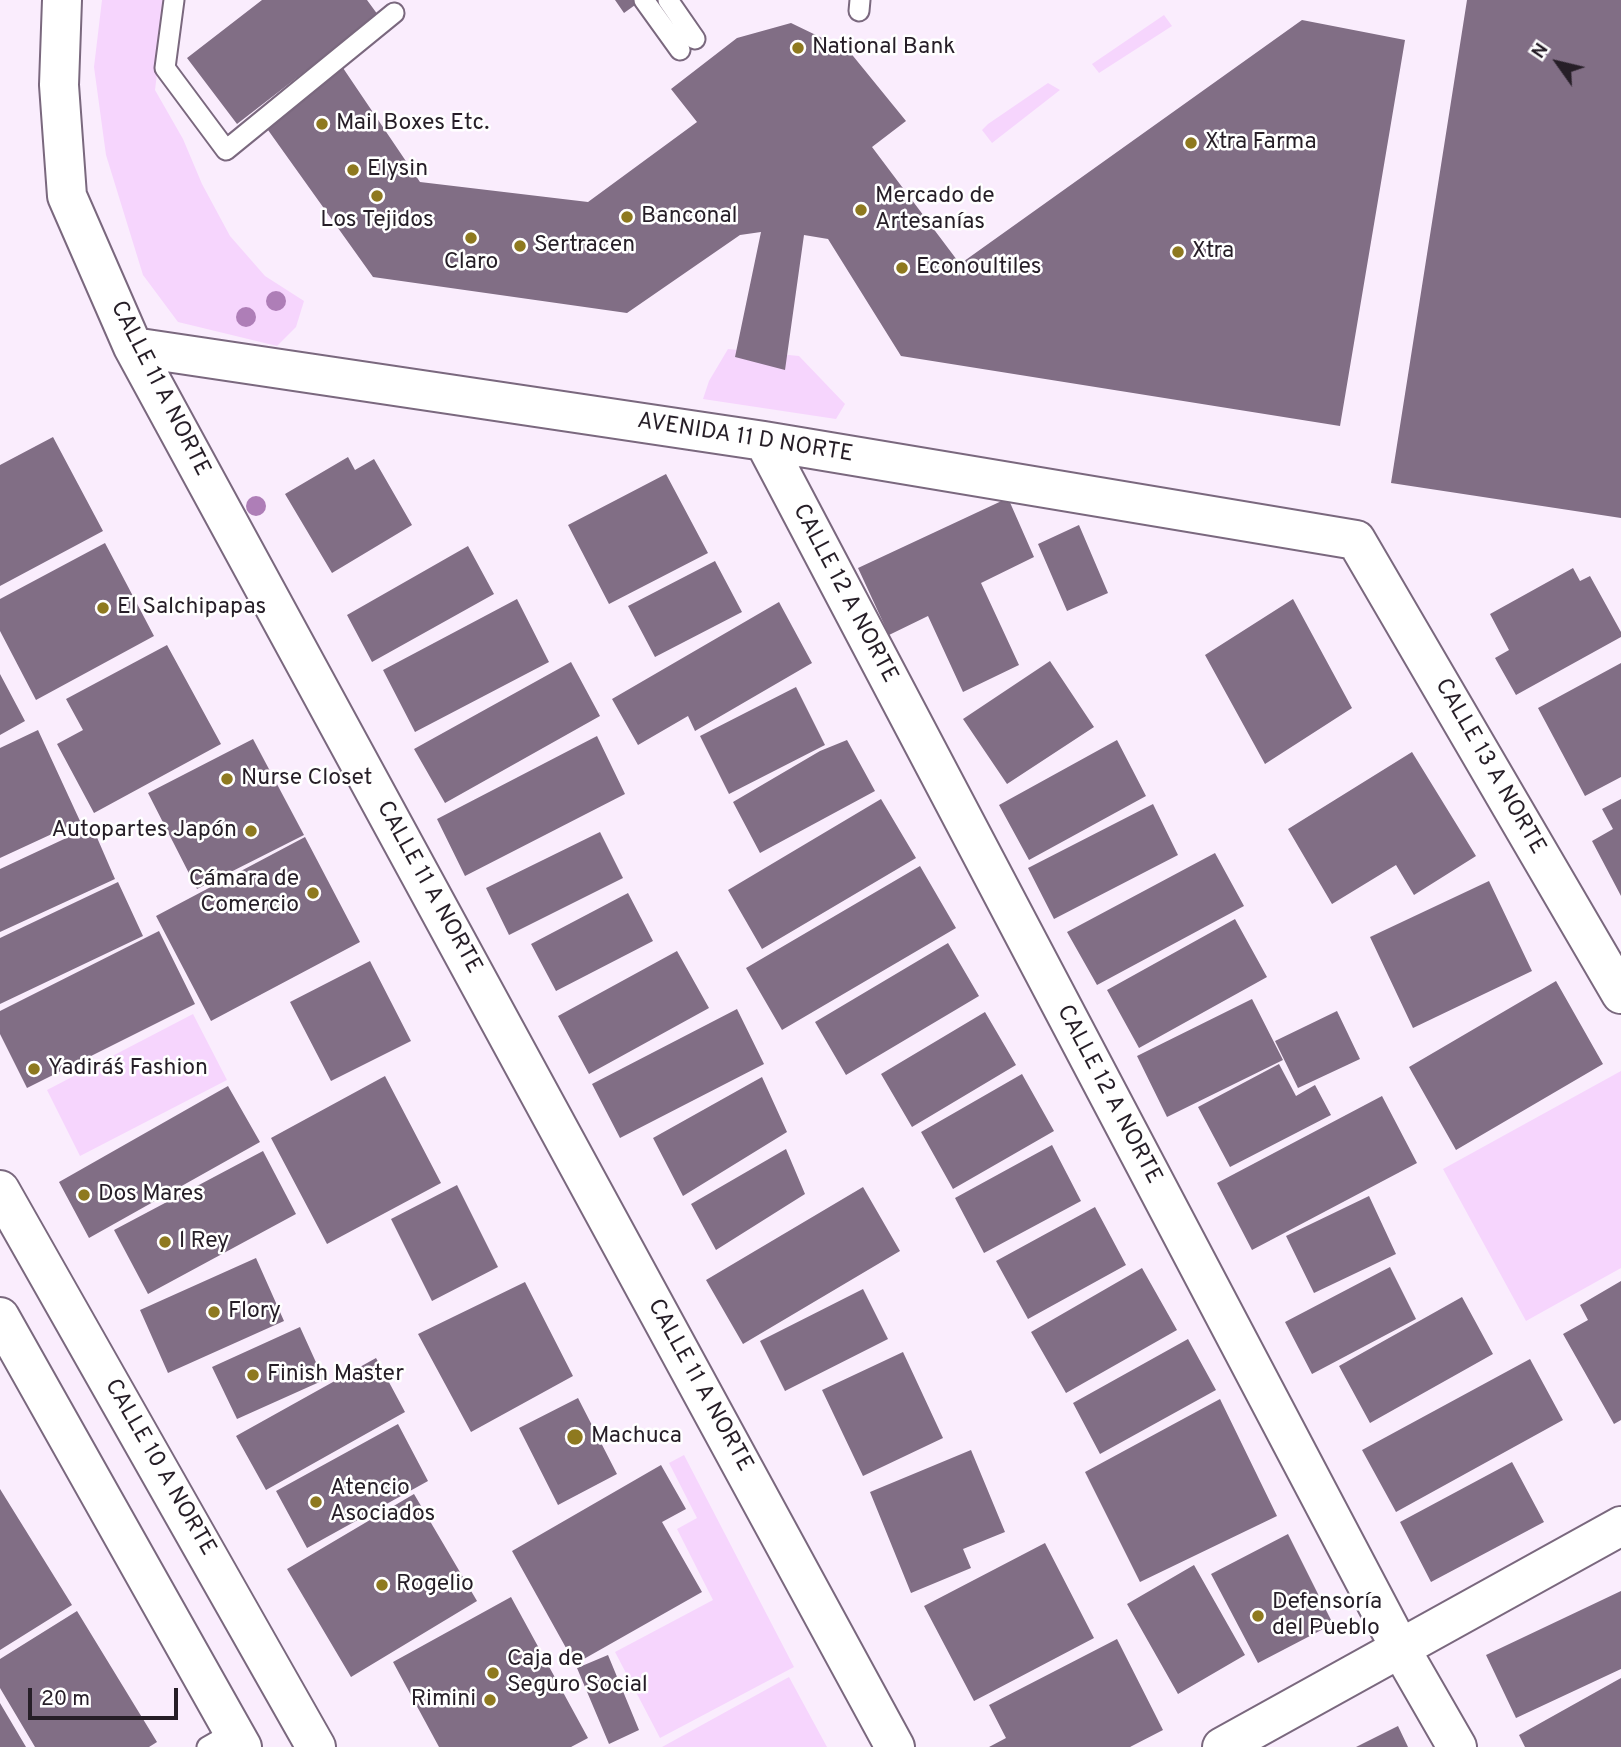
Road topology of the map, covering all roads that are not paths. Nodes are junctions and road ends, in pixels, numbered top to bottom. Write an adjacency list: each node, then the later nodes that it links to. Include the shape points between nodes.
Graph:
1 (62, 0): 6 (street, CALLE 11 A NORTE, via 59,85 67,197)
2 (174, 0): 5 (lane, via 165,68 226,150)
3 (644, 0): 4 (lane, via 687,44)
4 (668, 0)
5 (394, 13)
6 (133, 347): 7 (street, AVENIDA 11 D NORTE); 16 (street, CALLE 11 A NORTE)
7 (764, 441): 8 (street, AVENIDA 11 D NORTE); 13 (street, CALLE 12 A NORTE)
8 (1356, 540): 9 (street, CALLE 13 A NORTE)
9 (1621, 994)
10 (0, 1190): 15 (street, CALLE 10 A NORTE)
11 (0, 1317): 14 (street)
12 (1621, 1526): 13 (street)
13 (1400, 1648): 17 (street); 18 (street, CALLE 12 A NORTE)
14 (227, 1742)
15 (316, 1747)
16 (895, 1747)
17 (1222, 1747)
18 (1457, 1747)

